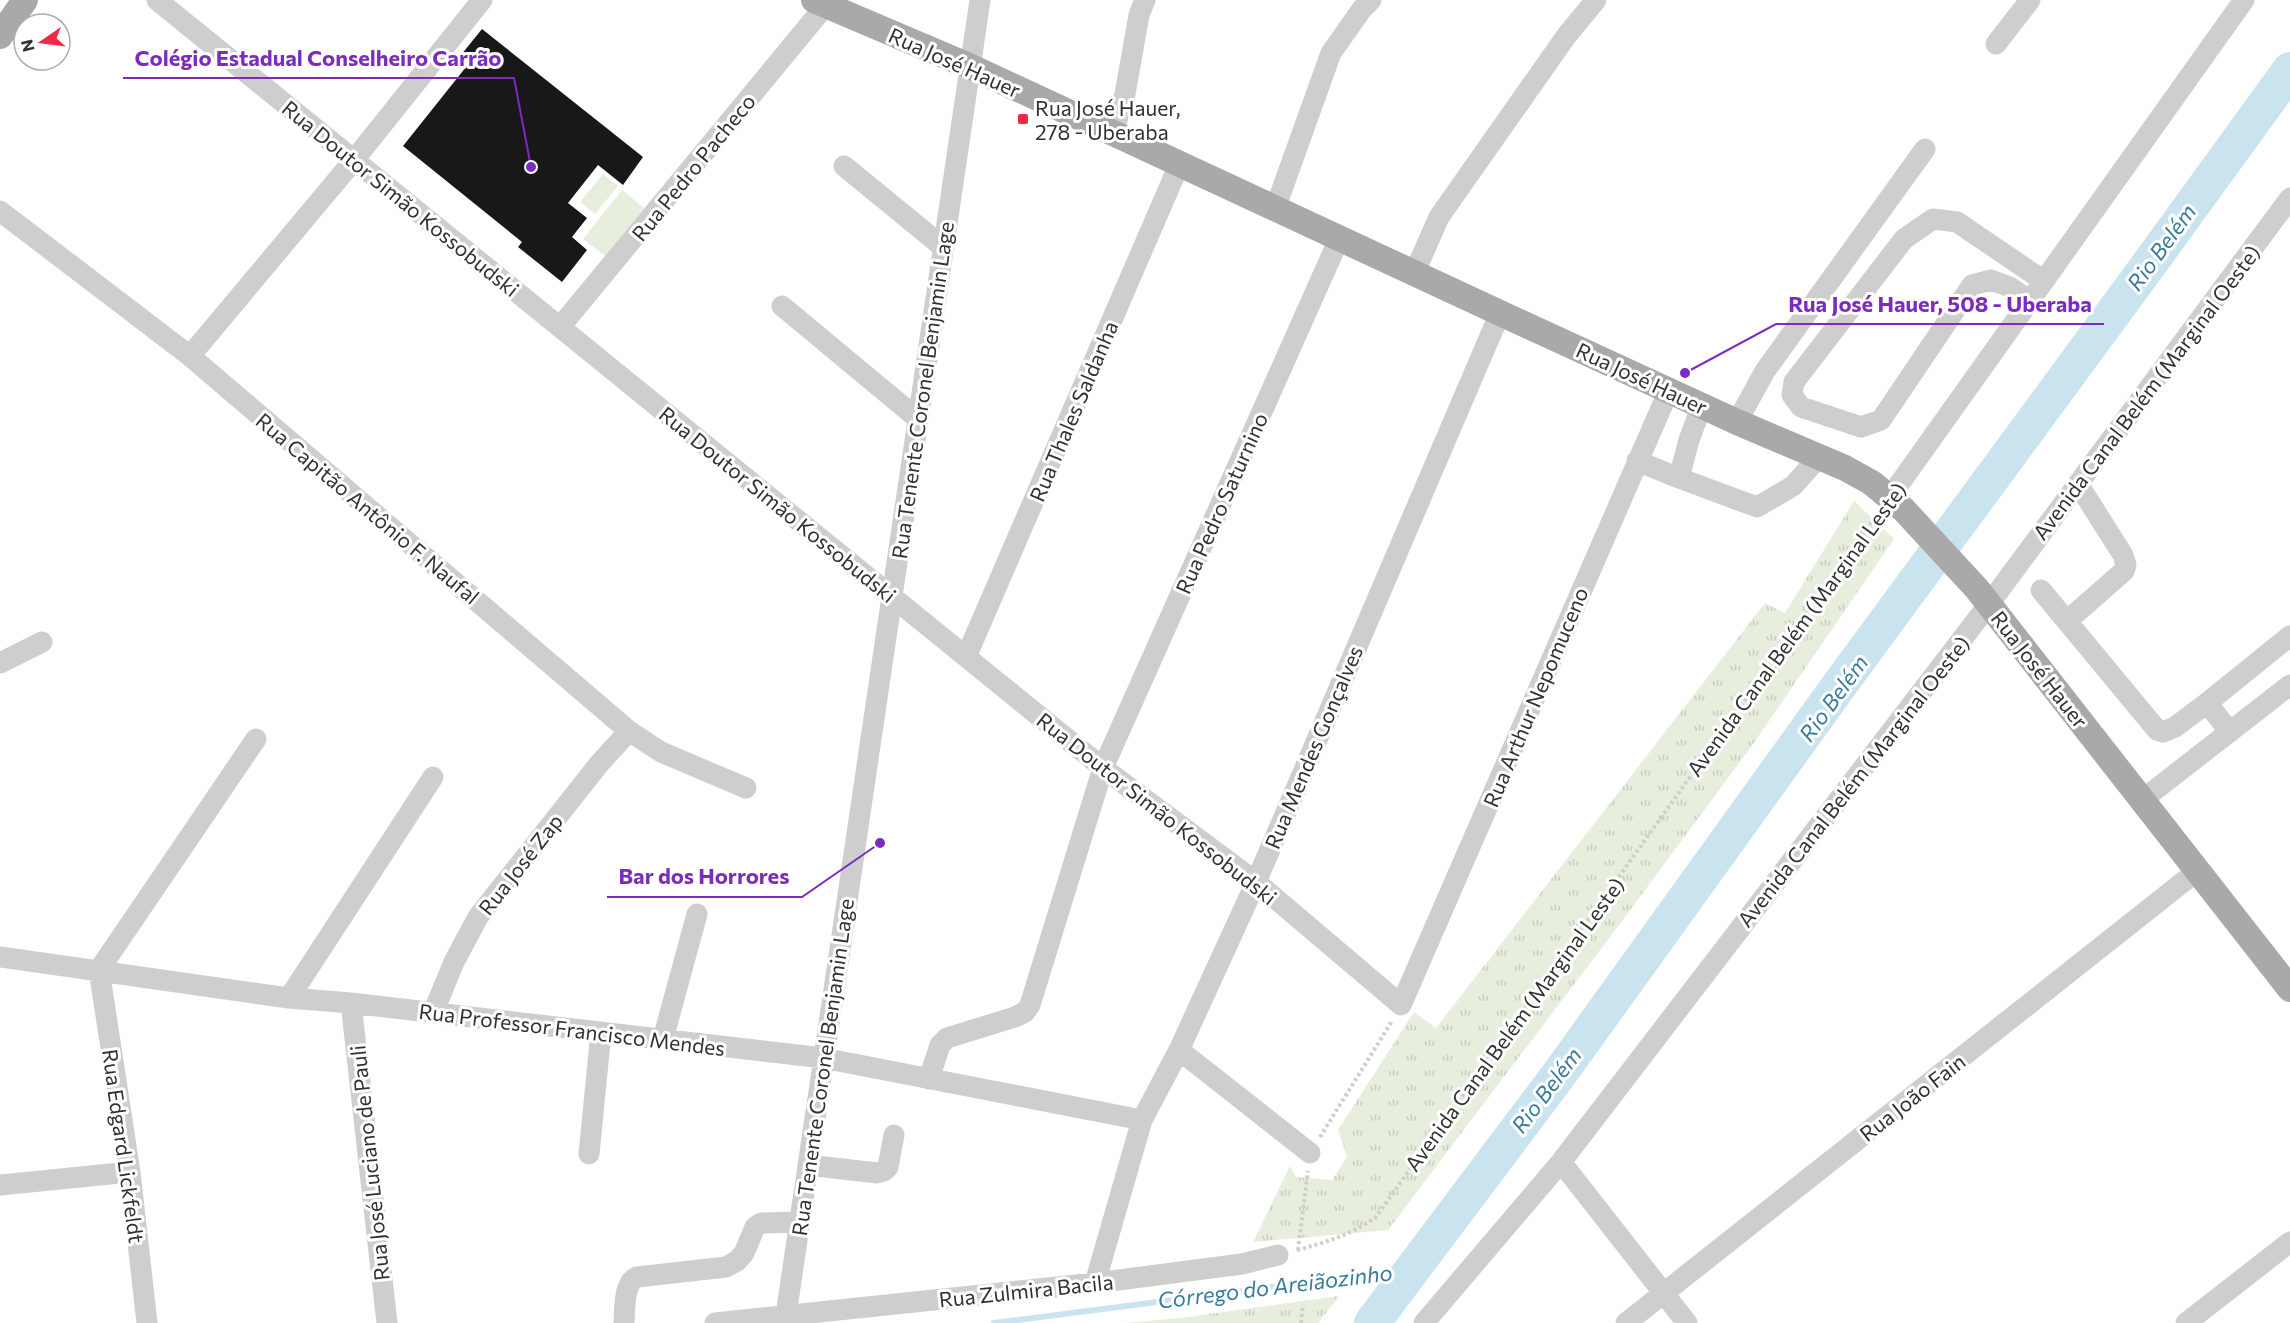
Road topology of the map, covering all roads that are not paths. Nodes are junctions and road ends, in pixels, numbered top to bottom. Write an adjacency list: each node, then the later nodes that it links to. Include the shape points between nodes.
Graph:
1 (25, 0): 11 (main road)
2 (157, 0): 16 (street, Rua Doutor Simão Kossobudski)
3 (482, 0): 16 (street)
4 (980, 0): 13 (street, Rua Tenente Coronel Benjamin Lage)
5 (1145, 0): 14 (street)
6 (1371, 0): 20 (street, via 1331,53)
7 (1596, 0): 24 (street, via 1439,217)
8 (2030, 0): 12 (street)
9 (2244, 0): 25 (street, Avenida Canal Belém (Marginal Leste))
10 (819, 3): 13 (main road, Rua José Hauer); 29 (street, Rua Pedro Pacheco)
11 (0, 36)
12 (1996, 44)
13 (969, 66): 14 (main road, Rua José Hauer); 23 (street, Rua Tenente Coronel Benjamin Lage)
14 (1113, 134): 17 (main road, Rua José Hauer)
15 (1925, 149): 34 (street, via 1765,371)
16 (354, 160): 29 (street, Rua Doutor Simão Kossobudski); 30 (street)
17 (1179, 165): 20 (main road, Rua José Hauer); 46 (street, Rua Thales Saldanha)
18 (844, 166): 23 (street)
19 (2290, 198): 38 (street, Avenida Canal Belém (Marginal Oeste))
20 (1275, 209): 22 (main road, Rua José Hauer)
21 (0, 211): 30 (street, Rua Capitão Antônio F. Naufal)
22 (1339, 239): 24 (main road, Rua José Hauer); 53 (street, Rua Pedro Saturnino)
23 (943, 247): 33 (street, Rua Tenente Coronel Benjamin Lage)
24 (1414, 274): 28 (main road, Rua José Hauer)
25 (2044, 281): 26 (street, Avenida Canal Belém (Marginal Leste)); 26 (street, via 1957,222 1933,219 1904,239 1794,382 1792,395 1801,407 1861,427 1881,420 1972,285 1991,280)
26 (2030, 300): 39 (street, Avenida Canal Belém (Marginal Leste))
27 (782, 306): 33 (street)
28 (1500, 313): 31 (main road, Rua José Hauer); 58 (street, Rua Mendes Gonçalves)
29 (560, 327): 42 (street, Rua Doutor Simão Kossobudski)
30 (190, 356): 50 (street, Rua Capitão Antônio F. Naufal)
31 (1670, 390): 32 (main road, Rua José Hauer); 36 (street, Rua Arthur Nepomuceno)
32 (1702, 405): 34 (main road, Rua José Hauer); 37 (street)
33 (918, 419): 42 (street, Rua Tenente Coronel Benjamin Lage)
34 (1737, 422): 35 (main road, Rua José Hauer)
35 (1819, 457): 37 (street, via 1793,486 1756,507); 39 (main road, Rua José Hauer, via 1872,483)
36 (1637, 461): 37 (street); 65 (street, Rua Arthur Nepomuceno)
37 (1679, 478)
38 (2078, 484): 41 (street, Avenida Canal Belém (Marginal Oeste)); 43 (street, via 2127,565)
39 (1897, 504): 41 (main road, Rua José Hauer)
40 (2041, 590): 43 (street)
41 (1983, 596): 56 (main road, Rua José Hauer); 76 (street, Avenida Canal Belém (Marginal Oeste))
42 (891, 597): 46 (street, Rua Doutor Simão Kossobudski); 70 (street, Rua Tenente Coronel Benjamin Lage)
43 (2067, 621): 49 (street, via 2157,730 2170,730)
44 (2290, 636): 49 (street)
45 (42, 642): 47 (street)
46 (966, 657): 53 (street, Rua Doutor Simão Kossobudski)
47 (0, 663)
48 (2290, 685): 51 (street)
49 (2207, 703): 51 (street)
50 (630, 731): 55 (street, Rua Capitão Antônio F. Naufal, via 661,752); 66 (street, Rua José Zap, via 599,764 478,917)
51 (2230, 732): 56 (street)
52 (256, 739): 61 (street)
53 (1103, 768): 58 (street, Rua Doutor Simão Kossobudski); 71 (street, Rua Pedro Saturnino, via 1030,1005 1015,1017 946,1038)
54 (434, 777): 63 (street)
55 (746, 788)
56 (2142, 800): 57 (main road, Rua José Hauer)
57 (2197, 871): 62 (main road, Rua José Hauer); 84 (street, Rua João Fain)
58 (1256, 882): 65 (street, Rua Doutor Simão Kossobudski); 69 (street, Rua Mendes Gonçalves)
59 (698, 914): 68 (street)
60 (0, 957): 61 (street, Rua Professor Francisco Mendes)
61 (99, 970): 63 (street, Rua Professor Francisco Mendes); 78 (street, Rua Edgard Lickfeldt)
62 (2290, 989)
63 (289, 998): 64 (street, Rua Professor Francisco Mendes)
64 (351, 1003): 66 (street, Rua Professor Francisco Mendes); 87 (street, Rua José Luciano de Pauli)
65 (1401, 1005)
66 (433, 1012): 67 (street, Rua Professor Francisco Mendes)
67 (601, 1032): 68 (street, Rua Professor Francisco Mendes); 75 (street)
68 (663, 1039): 70 (street, Rua Professor Francisco Mendes)
69 (1179, 1050): 72 (street, Rua Mendes Gonçalves); 74 (street)
70 (823, 1058): 71 (street, Rua Professor Francisco Mendes); 77 (street, Rua Tenente Coronel Benjamin Lage)
71 (929, 1079): 72 (street, Rua Professor Francisco Mendes)
72 (1142, 1120): 83 (street, Rua Mendes Gonçalves)
73 (894, 1136): 77 (street, via 884,1171)
74 (1310, 1153)
75 (589, 1154)
76 (1561, 1162): 84 (street); 90 (street, Avenida Canal Belém (Marginal Oeste))
77 (808, 1165): 80 (street, Rua Tenente Coronel Benjamin Lage)
78 (130, 1172): 79 (street); 86 (street, Rua Edgard Lickfeldt)
79 (0, 1185)
80 (800, 1222): 85 (street, Rua Tenente Coronel Benjamin Lage); 88 (street, via 760,1223 744,1253 726,1267 631,1280)
81 (2290, 1242): 93 (street)
82 (1288, 1253): 83 (street, Rua Zulmira Bacila, via 1242,1264)
83 (1095, 1283): 85 (street, Rua Zulmira Bacila)
84 (1664, 1293): 91 (street, Rua João Fain); 92 (street)
85 (786, 1315): 89 (street, Rua Zulmira Bacila)
86 (147, 1323)
87 (387, 1323)
88 (624, 1323)
89 (715, 1323)
90 (1424, 1323)
91 (1626, 1323)
92 (1687, 1323)
93 (2186, 1323)

